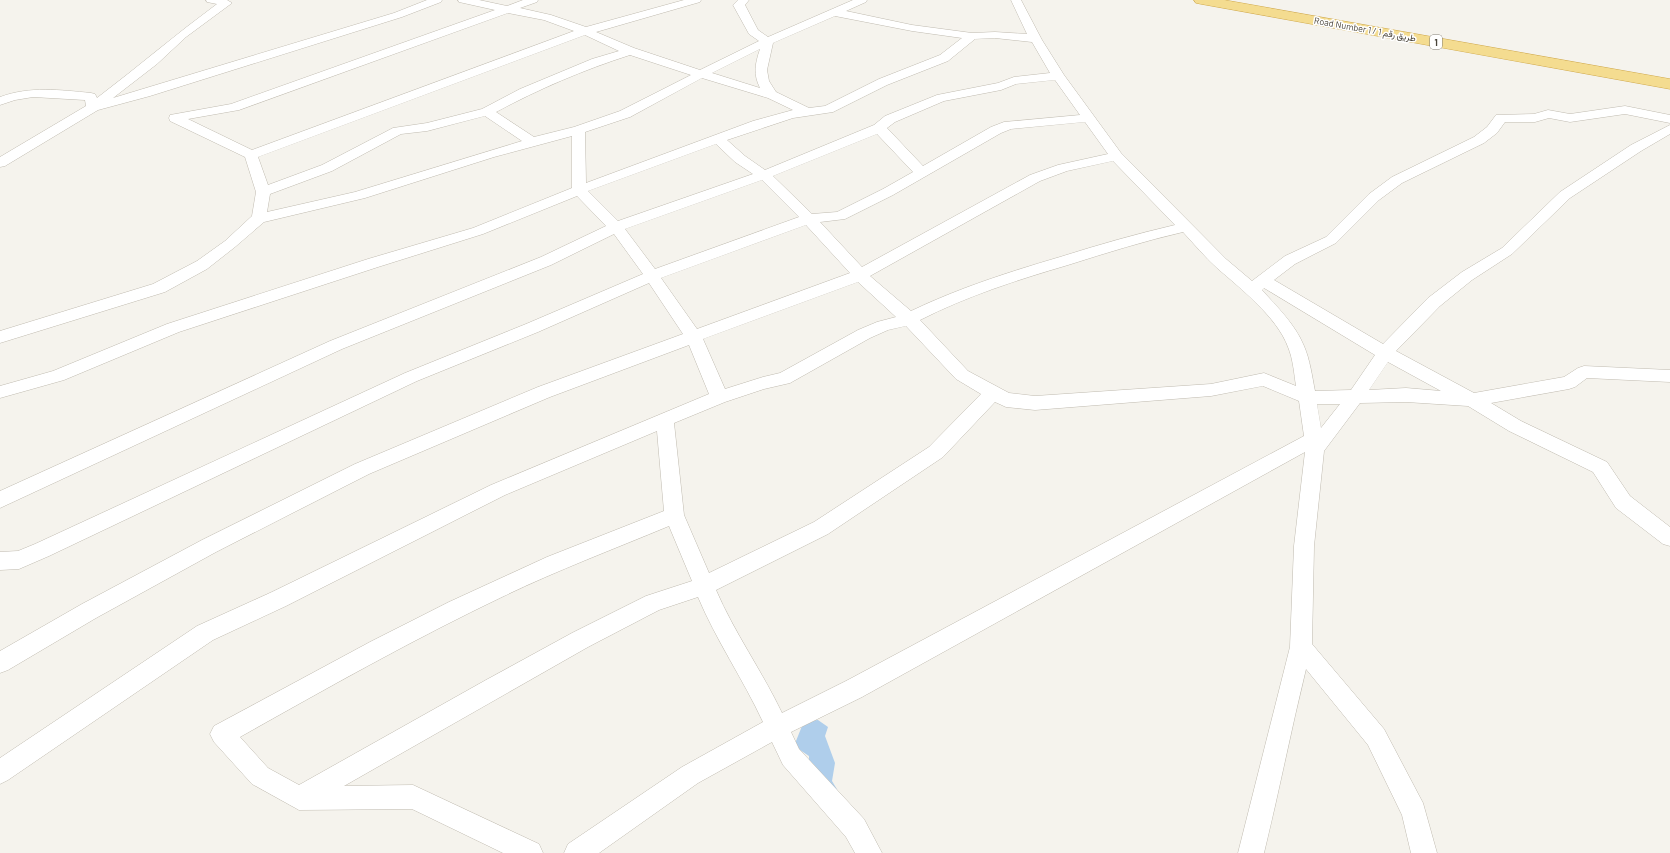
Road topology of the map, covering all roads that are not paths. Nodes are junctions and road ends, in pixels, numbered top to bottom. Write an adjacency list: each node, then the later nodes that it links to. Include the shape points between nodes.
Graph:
1 (211, 0): 24 (street, via 226,3)
2 (437, 0): 24 (street, via 398,15)
3 (463, 0): 10 (street)
4 (532, 0): 10 (street)
5 (696, 0): 12 (street)
6 (744, 0): 15 (street, via 739,5 753,32)
7 (862, 0): 11 (street)
8 (1016, 0): 14 (street)
9 (1201, 0): 19 (highway, Road Number 1 / طريق رقم 1 / 1)
10 (505, 8): 12 (street, via 547,17); 34 (street, via 234,107 175,118)
11 (833, 12): 13 (street, via 912,28); 15 (street)
12 (585, 31): 16 (street); 34 (street)
13 (972, 36): 14 (street, via 995,35); 25 (street, via 944,58 883,82 828,109)
14 (1036, 40): 18 (street)
15 (768, 42): 17 (street); 22 (street, via 760,73 762,83)
16 (630, 51): 17 (street); 26 (street, via 596,62 524,92)
17 (700, 74): 22 (street); 31 (street, via 625,114)
18 (1058, 76): 27 (street); 29 (street, via 1014,81 941,98 890,119)
19 (1670, 84)
20 (0, 91): 21 (street)
21 (18, 95): 23 (street); 24 (street, via 50,93 91,97)
22 (772, 95): 25 (street)
23 (0, 101)
24 (93, 107): 36 (street)
25 (806, 111): 32 (street, via 758,124)
26 (487, 112): 33 (street, via 498,122); 40 (street, via 434,126 398,131 327,168)
27 (1088, 118): 35 (street); 37 (street, via 1009,125)
28 (1670, 119): 47 (street, via 1625,110 1570,118 1548,114 1535,118 1501,118 1492,130 1479,140 1397,180 1374,197 1331,240 1290,260)
29 (879, 128): 37 (street); 38 (street)
30 (1670, 129): 51 (street, via 1636,148 1565,195 1507,251 1466,276 1434,302)
31 (579, 130): 33 (street); 39 (street)
32 (718, 139): 38 (street, via 740,159); 39 (street)
33 (532, 142): 41 (street, via 360,195)
34 (251, 155): 40 (street)
35 (1116, 156): 44 (street); 46 (street, via 1063,168 1035,178)
36 (0, 163)
37 (922, 173): 42 (street, via 840,216)
38 (764, 175): 42 (street); 43 (street)
39 (579, 190): 43 (street); 53 (street, via 478,231 172,328 58,376)
40 (263, 192): 41 (street)
41 (259, 218): 49 (street, via 202,265 159,288)
42 (809, 219): 45 (street); 46 (street)
43 (616, 227): 45 (street); 61 (street, via 546,261 336,345)
44 (1186, 227): 47 (street, via 1221,263); 48 (street, via 997,281)
45 (652, 276): 50 (street); 64 (street, via 411,377 42,550 19,560)
46 (860, 276): 48 (street); 50 (street)
47 (1257, 285): 51 (street); 57 (street, via 1296,346)
48 (909, 319): 54 (street, via 962,375); 56 (street, via 864,334 784,379)
49 (0, 337)
50 (694, 338): 56 (street); 67 (street, via 544,392 362,470 209,546)
51 (1385, 353): 55 (street); 58 (street)
52 (1670, 376): 58 (street, via 1584,372 1569,383)
53 (0, 392)
54 (994, 392): 57 (street, via 1006,400 1035,403 1211,390 1264,379); 65 (street, via 936,452 866,499 821,528)
55 (1356, 396): 57 (street); 58 (street, via 1406,395); 60 (street)
56 (719, 397): 59 (street)
57 (1308, 398): 60 (street)
58 (1472, 400): 63 (street, via 1515,426 1600,467 1623,502)
59 (665, 421): 62 (street); 69 (street, via 498,490 205,633)
60 (1314, 444): 66 (street, via 1304,546); 68 (street, via 854,690)
61 (0, 500)
62 (674, 515): 65 (street); 70 (street, via 537,571 463,606 375,650 222,734 260,776)
63 (1670, 538)
64 (0, 561)
65 (703, 586): 68 (street, via 718,619 762,695); 70 (street, via 653,603 580,640)
66 (1300, 647): 74 (street); 75 (street, via 1376,737 1414,812)
67 (0, 663)
68 (777, 727): 72 (street, via 690,775); 73 (street, via 791,758 854,828)
69 (0, 772)
70 (299, 798): 71 (street, via 413,796)
71 (530, 853)
72 (577, 853)
73 (869, 853)
74 (1251, 853)
75 (1424, 853)

